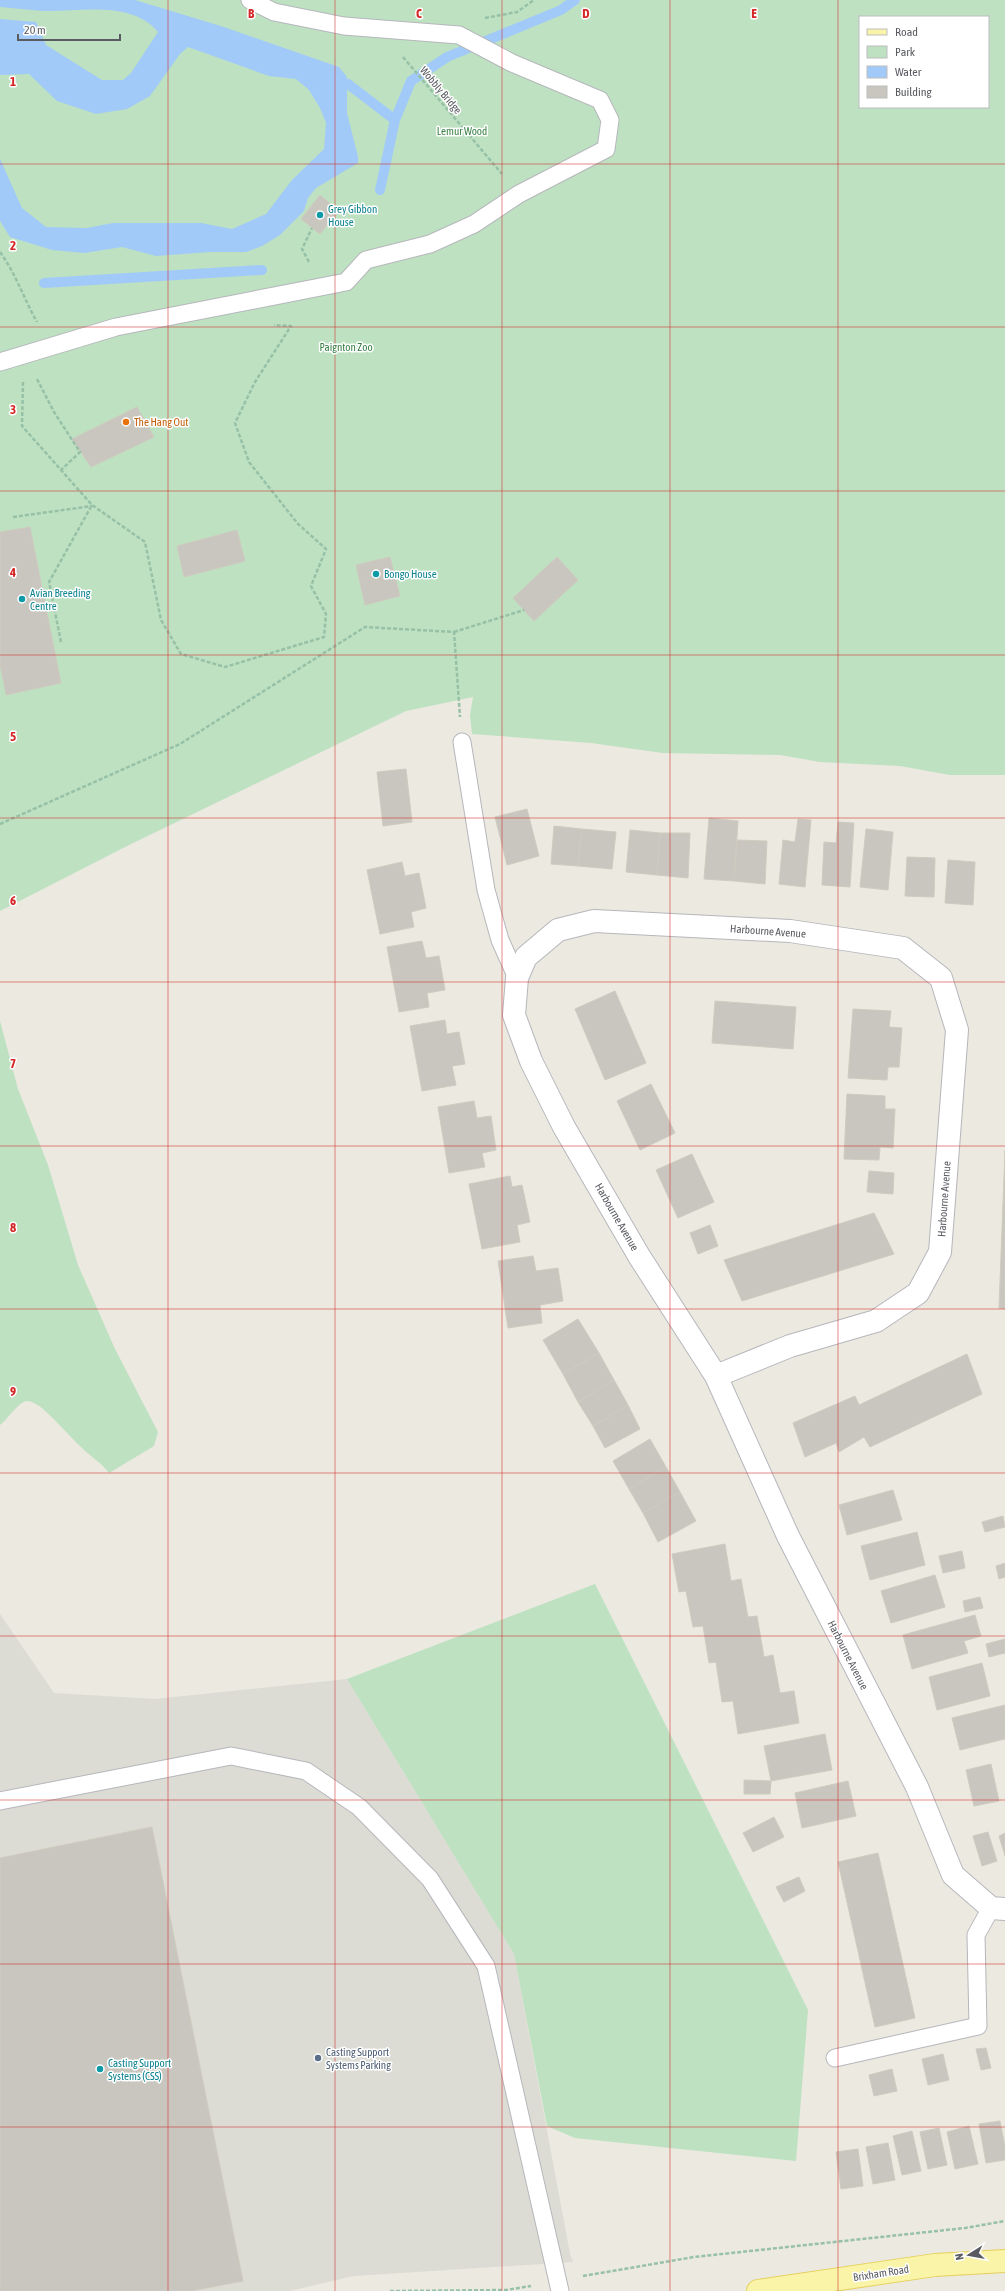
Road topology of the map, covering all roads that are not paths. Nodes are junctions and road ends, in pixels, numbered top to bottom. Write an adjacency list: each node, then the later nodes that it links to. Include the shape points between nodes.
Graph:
1 (250, 0): 2 (lane, via 274,12 344,26 458,35 501,57 600,100 610,120 606,149 519,194 474,224 424,246 366,260 346,282 116,327)
2 (0, 362)
3 (462, 742): 4 (lane, via 486,890 500,940)
4 (518, 978): 5 (street, Harbourne Avenue, via 514,1015 531,1061 564,1127 639,1256); 5 (street, Harbourne Avenue, via 526,957 558,930 594,921 790,931 903,948 941,978 957,1030 940,1252 918,1293 876,1321 790,1346)
5 (716, 1376): 7 (street, Harbourne Avenue, via 788,1536 917,1787 953,1875)
6 (0, 1801): 10 (lane, via 231,1756 306,1771 359,1807 430,1879 486,1966)
7 (998, 1909): 8 (lane, via 976,1935 978,2026)
8 (836, 2058)
9 (1005, 2261): 11 (main road, Brixham Road, via 935,2265)
10 (559, 2286)
11 (758, 2291)

